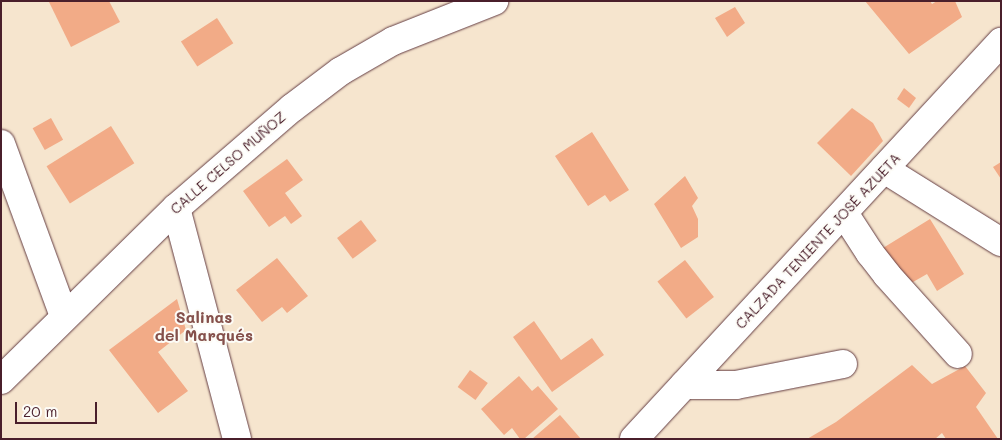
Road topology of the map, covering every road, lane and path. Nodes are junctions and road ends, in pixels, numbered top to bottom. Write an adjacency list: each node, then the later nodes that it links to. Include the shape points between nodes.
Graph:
1 (494, 1): 5 (street, CALLE CELSO MUÑOZ, via 394,41 342,71 292,108)
2 (1001, 42): 4 (street, CALZADA TENIENTE JOSÉ AZUETA)
3 (1, 144): 8 (street)
4 (884, 169): 6 (street, CALZADA TENIENTE JOSÉ AZUETA); 7 (street)
5 (176, 208): 8 (street, CALLE CELSO MUÑOZ); 13 (street)
6 (844, 213): 9 (street, via 887,275); 12 (street, CALZADA TENIENTE JOSÉ AZUETA)
7 (1001, 242)
8 (64, 316): 11 (street, CALLE CELSO MUÑOZ)
9 (958, 354)
10 (843, 364): 12 (street, via 736,385)
11 (1, 380)
12 (684, 385): 14 (street, CALZADA TENIENTE JOSÉ AZUETA)
13 (238, 439)
14 (634, 439)

